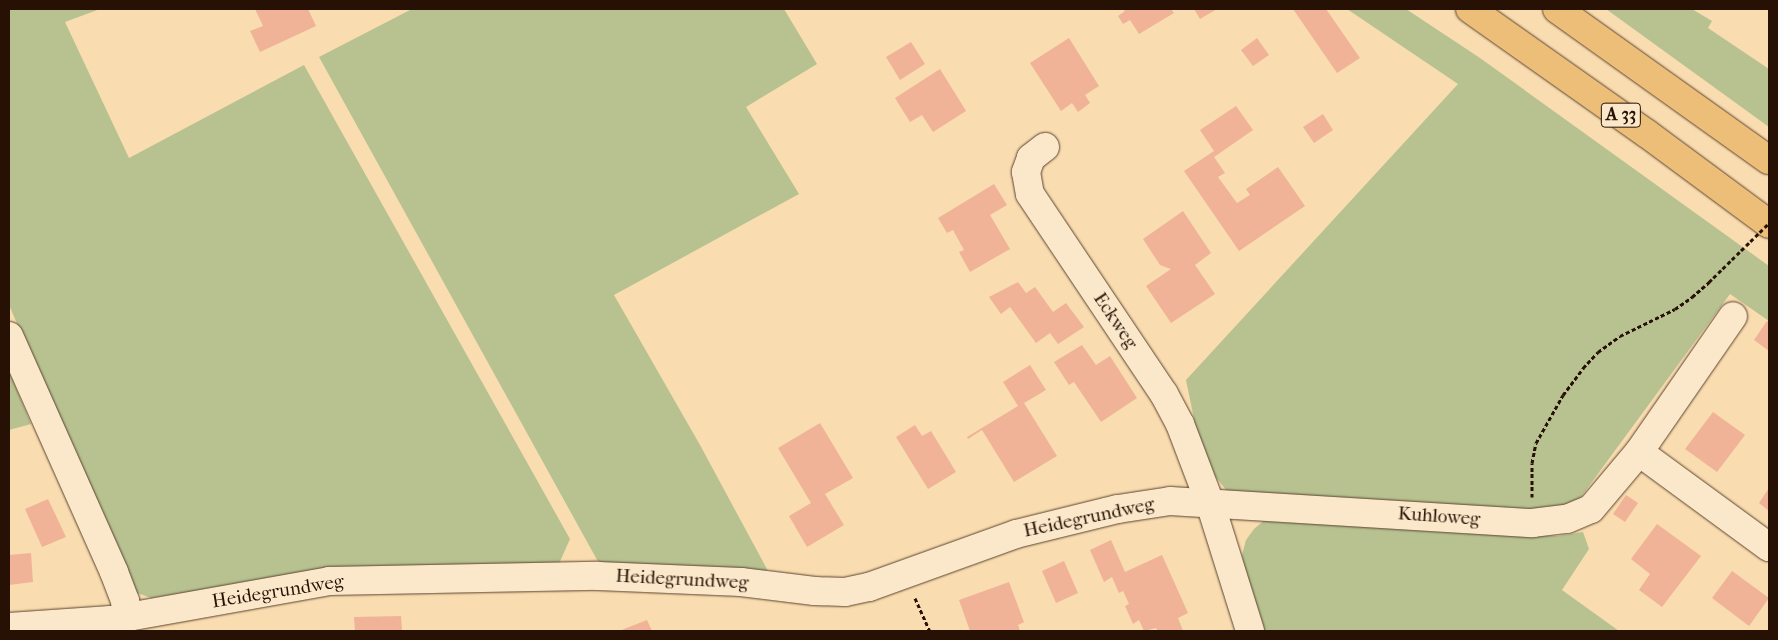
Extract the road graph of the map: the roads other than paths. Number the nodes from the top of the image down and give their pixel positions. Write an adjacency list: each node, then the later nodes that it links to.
1 (1470, 9): 5 (highway, A 33)
2 (1557, 9): 4 (highway, A 33)
3 (1045, 147): 9 (street, Eckweg)
4 (1769, 160)
5 (1769, 223)
6 (1733, 316): 8 (street, Kuhloweg)
7 (9, 336): 11 (street)
8 (1639, 452): 9 (street, Kuhloweg); 10 (street)
9 (1210, 503): 11 (street, Heidegrundweg); 13 (street)
10 (1769, 547)
11 (128, 618): 12 (street, Heidegrundweg)
12 (9, 628)
13 (1250, 631)

